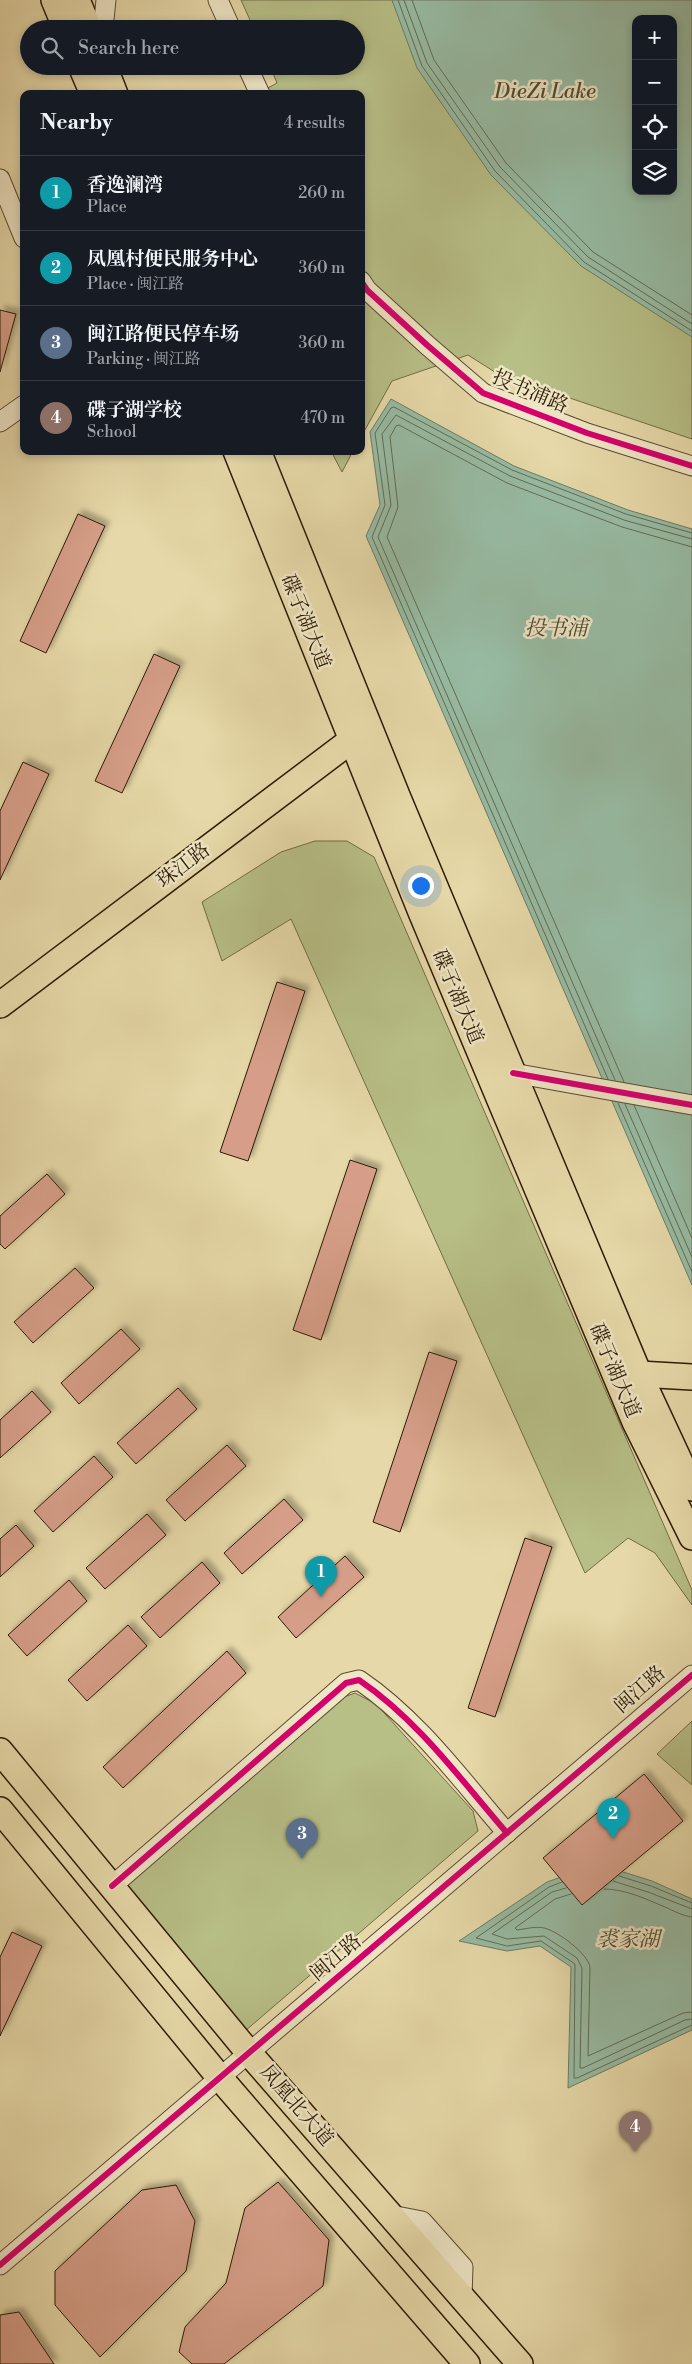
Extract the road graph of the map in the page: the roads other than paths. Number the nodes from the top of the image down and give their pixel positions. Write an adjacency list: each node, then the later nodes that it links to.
1 (54, 0): 5 (main road)
2 (77, 0): 6 (main road)
3 (106, 0): 7 (street)
4 (218, 0): 8 (street)
5 (62, 20)
6 (85, 20)
7 (104, 20)
8 (227, 20)
9 (86, 75): 12 (main road)
10 (108, 75): 13 (main road)
11 (251, 75): 14 (street)
12 (91, 90)
13 (113, 90)
14 (258, 90)
15 (0, 179): 16 (street)
16 (20, 228)
17 (365, 287): 22 (street, 投书浦路)
18 (20, 408): 19 (street)
19 (0, 422)
20 (238, 455): 23 (main road, 碟子湖大道)
21 (259, 455): 23 (main road, 碟子湖大道)
22 (692, 466)
23 (361, 734): 24 (main road, 珠江路); 25 (main road, 碟子湖大道); 30 (main road, 碟子湖大道)
24 (0, 1005)
25 (513, 1073): 26 (street); 27 (main road, 碟子湖大道)
26 (692, 1105)
27 (639, 1374): 28 (main road); 29 (main road, 碟子湖大道)
28 (692, 1377)
29 (692, 1488)
30 (692, 1537)
31 (692, 1675): 34 (street, 闽江路)
32 (0, 1752): 35 (main road, 凤凰北大道)
33 (0, 1810): 37 (main road, 凤凰北大道)
34 (507, 1833): 35 (street); 36 (street, 闽江路)
35 (112, 1886): 36 (main road, 凤凰北大道)
36 (249, 2053): 37 (street, 闽江路); 40 (main road, 凤凰北大道)
37 (220, 2078): 38 (street, 闽江路); 39 (main road, 凤凰北大道)
38 (0, 2265)
39 (463, 2363)
40 (520, 2364)

